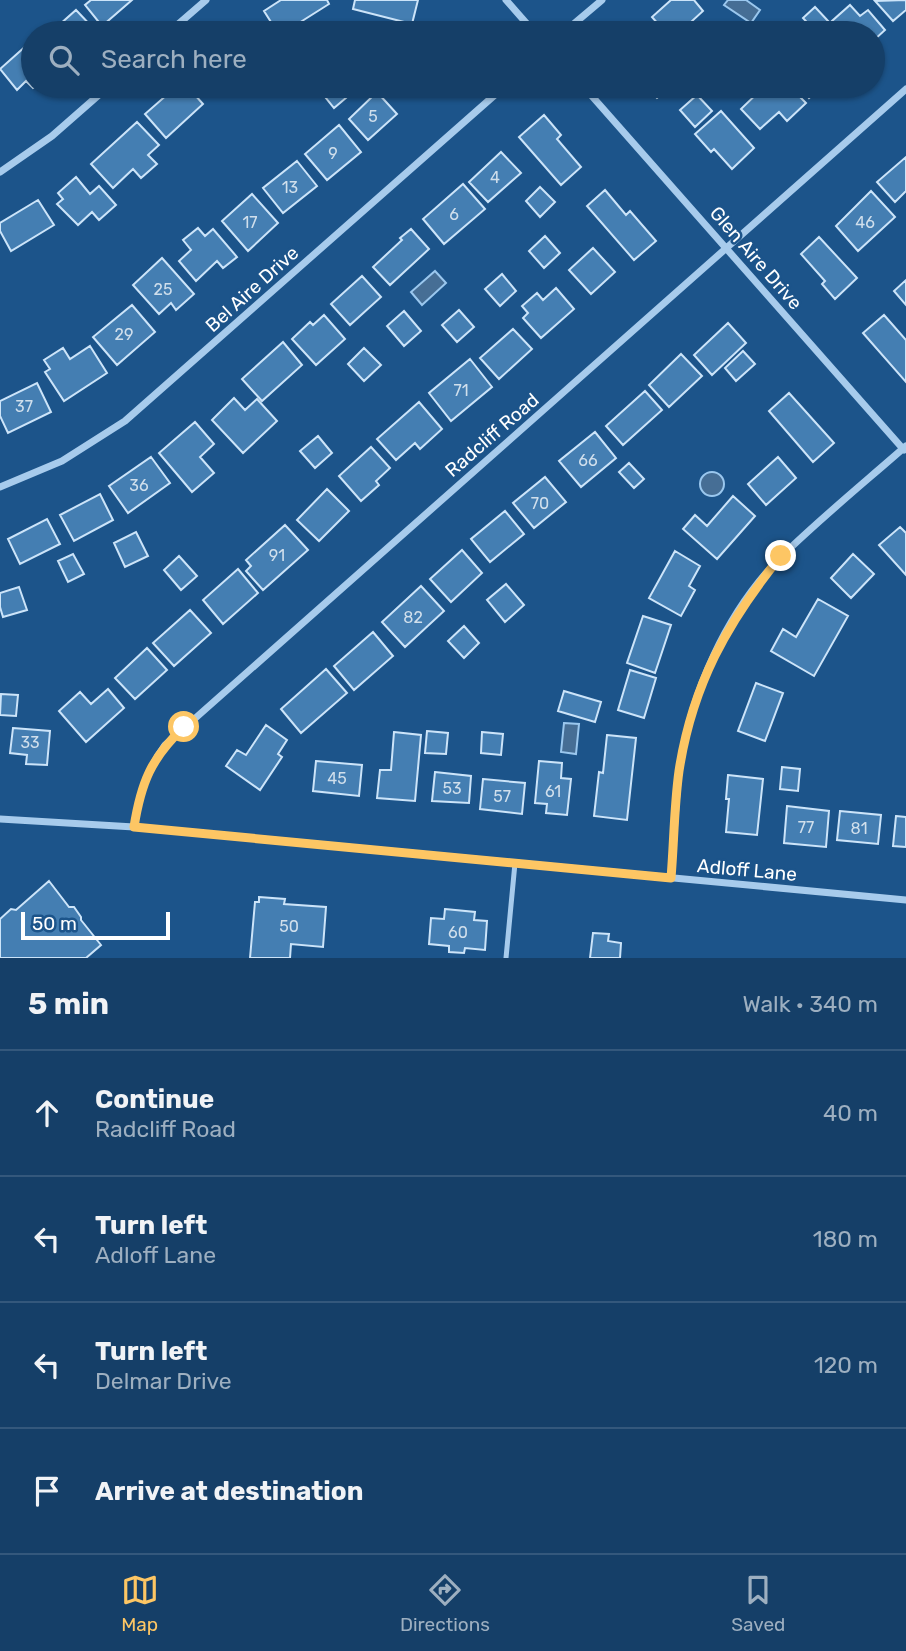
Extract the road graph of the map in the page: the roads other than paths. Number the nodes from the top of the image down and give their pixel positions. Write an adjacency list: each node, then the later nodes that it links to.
1 (206, 0): 4 (street)
2 (506, 0): 5 (street)
3 (601, 0): 6 (street)
4 (182, 21)
5 (525, 21)
6 (577, 21)
7 (906, 89): 12 (street, Radcliff Road)
8 (95, 98): 11 (street)
9 (491, 98): 14 (street, Bel Aire Drive)
10 (594, 98): 12 (street, Glen Aire Drive)
11 (0, 172)
12 (727, 249): 13 (street, Glen Aire Drive); 16 (street, Radcliff Road)
13 (905, 449): 18 (street)
14 (0, 487)
15 (0, 819): 16 (street, Adloff Lane)
16 (134, 827): 17 (street, Adloff Lane)
17 (515, 863): 18 (street, Adloff Lane); 20 (lane)
18 (671, 878): 19 (street, Adloff Lane)
19 (906, 900)
20 (506, 958)

